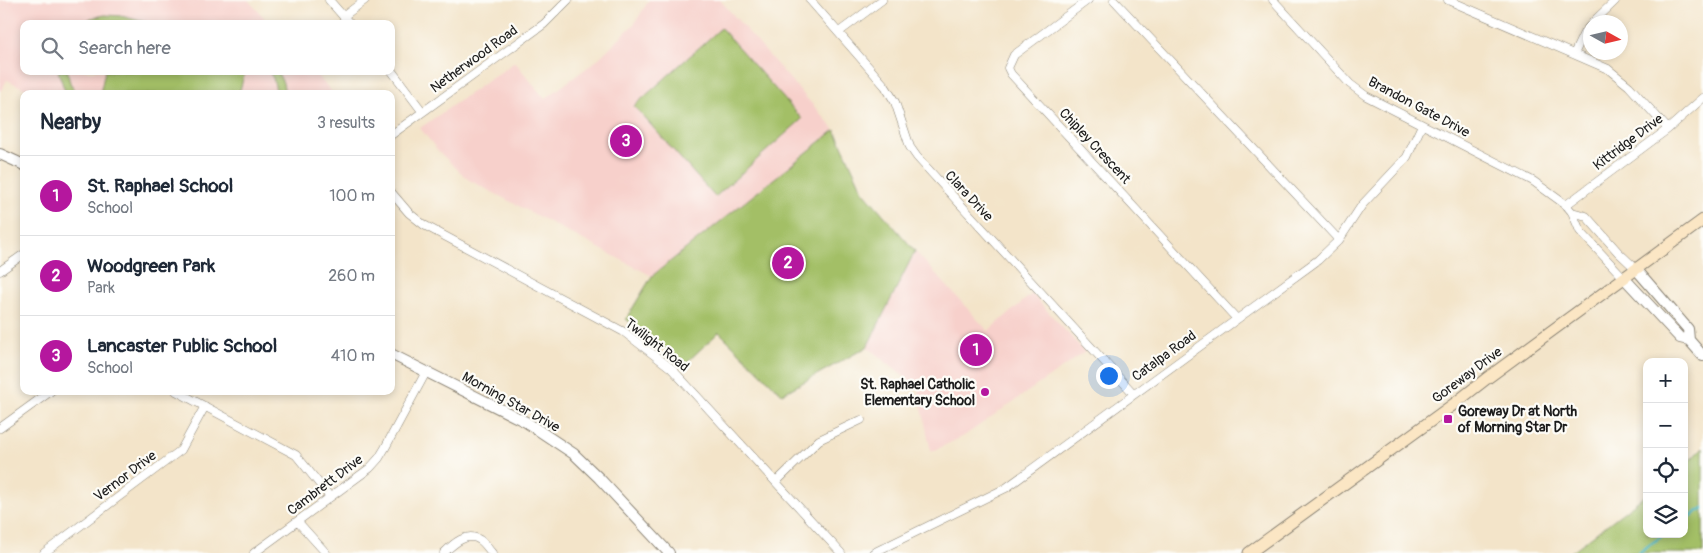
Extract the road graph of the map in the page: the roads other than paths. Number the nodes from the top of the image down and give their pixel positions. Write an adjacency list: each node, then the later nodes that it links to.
1 (329, 0): 12 (street)
2 (365, 0): 12 (street)
3 (568, 0): 19 (street, Netherwood Road)
4 (810, 0): 14 (street, Clara Drive)
5 (882, 0): 14 (street)
6 (1088, 0): 34 (street, Chipley Crescent)
7 (1114, 0): 29 (street)
8 (1273, 0): 20 (street, Brandon Gate Drive)
9 (1448, 0): 16 (street)
10 (1615, 1): 11 (street)
11 (1600, 15)
12 (344, 16): 13 (street)
13 (347, 20)
14 (839, 32): 39 (street, Clara Drive)
15 (1583, 35): 16 (street)
16 (1574, 54): 21 (street)
17 (395, 75): 19 (street)
18 (1703, 98): 21 (street, Kittridge Drive)
19 (422, 111): 22 (street, Netherwood Road)
20 (1422, 125): 26 (street, Brandon Gate Drive); 29 (street, Catalpa Road)
21 (1668, 129): 26 (street, Kittridge Drive)
22 (395, 131)
23 (0, 154): 24 (street)
24 (20, 164)
25 (395, 197): 45 (street, Twilight Road)
26 (1566, 205): 27 (street, Brandon Gate Drive)
27 (1572, 212): 31 (street, Brandon Gate Drive); 33 (street, Brandon Gate Drive)
28 (1703, 220): 31 (main road, Goreway Drive)
29 (1339, 240): 34 (street, Catalpa Road)
30 (20, 257): 32 (street)
31 (1636, 269): 33 (main road, Goreway Drive); 35 (street, Brandon Gate Drive)
32 (0, 271)
33 (1624, 278): 35 (street, Brandon Gate Drive); 56 (main road, Goreway Drive)
34 (1237, 320): 39 (street, Catalpa Road)
35 (1689, 340): 37 (street, Brandon Gate Drive)
36 (395, 356): 38 (street, Morning Star Drive)
37 (1703, 356)
38 (426, 372): 46 (street, Cambrett Drive); 53 (street, Morning Star Drive)
39 (1134, 394): 55 (street, Catalpa Road)
40 (45, 395): 44 (street)
41 (184, 395): 42 (street)
42 (205, 406): 46 (street); 48 (street, Vernor Drive)
43 (861, 420): 45 (street)
44 (0, 428)
45 (777, 481): 54 (street, Twilight Road)
46 (330, 497): 47 (street, Cambrett Drive)
47 (298, 522): 49 (street, Cambrett Drive); 50 (street)
48 (44, 553)
49 (254, 553)
50 (326, 553)
51 (444, 553): 52 (street)
52 (492, 553)
53 (669, 553)
54 (842, 553)
55 (873, 553)
56 (1249, 553)

